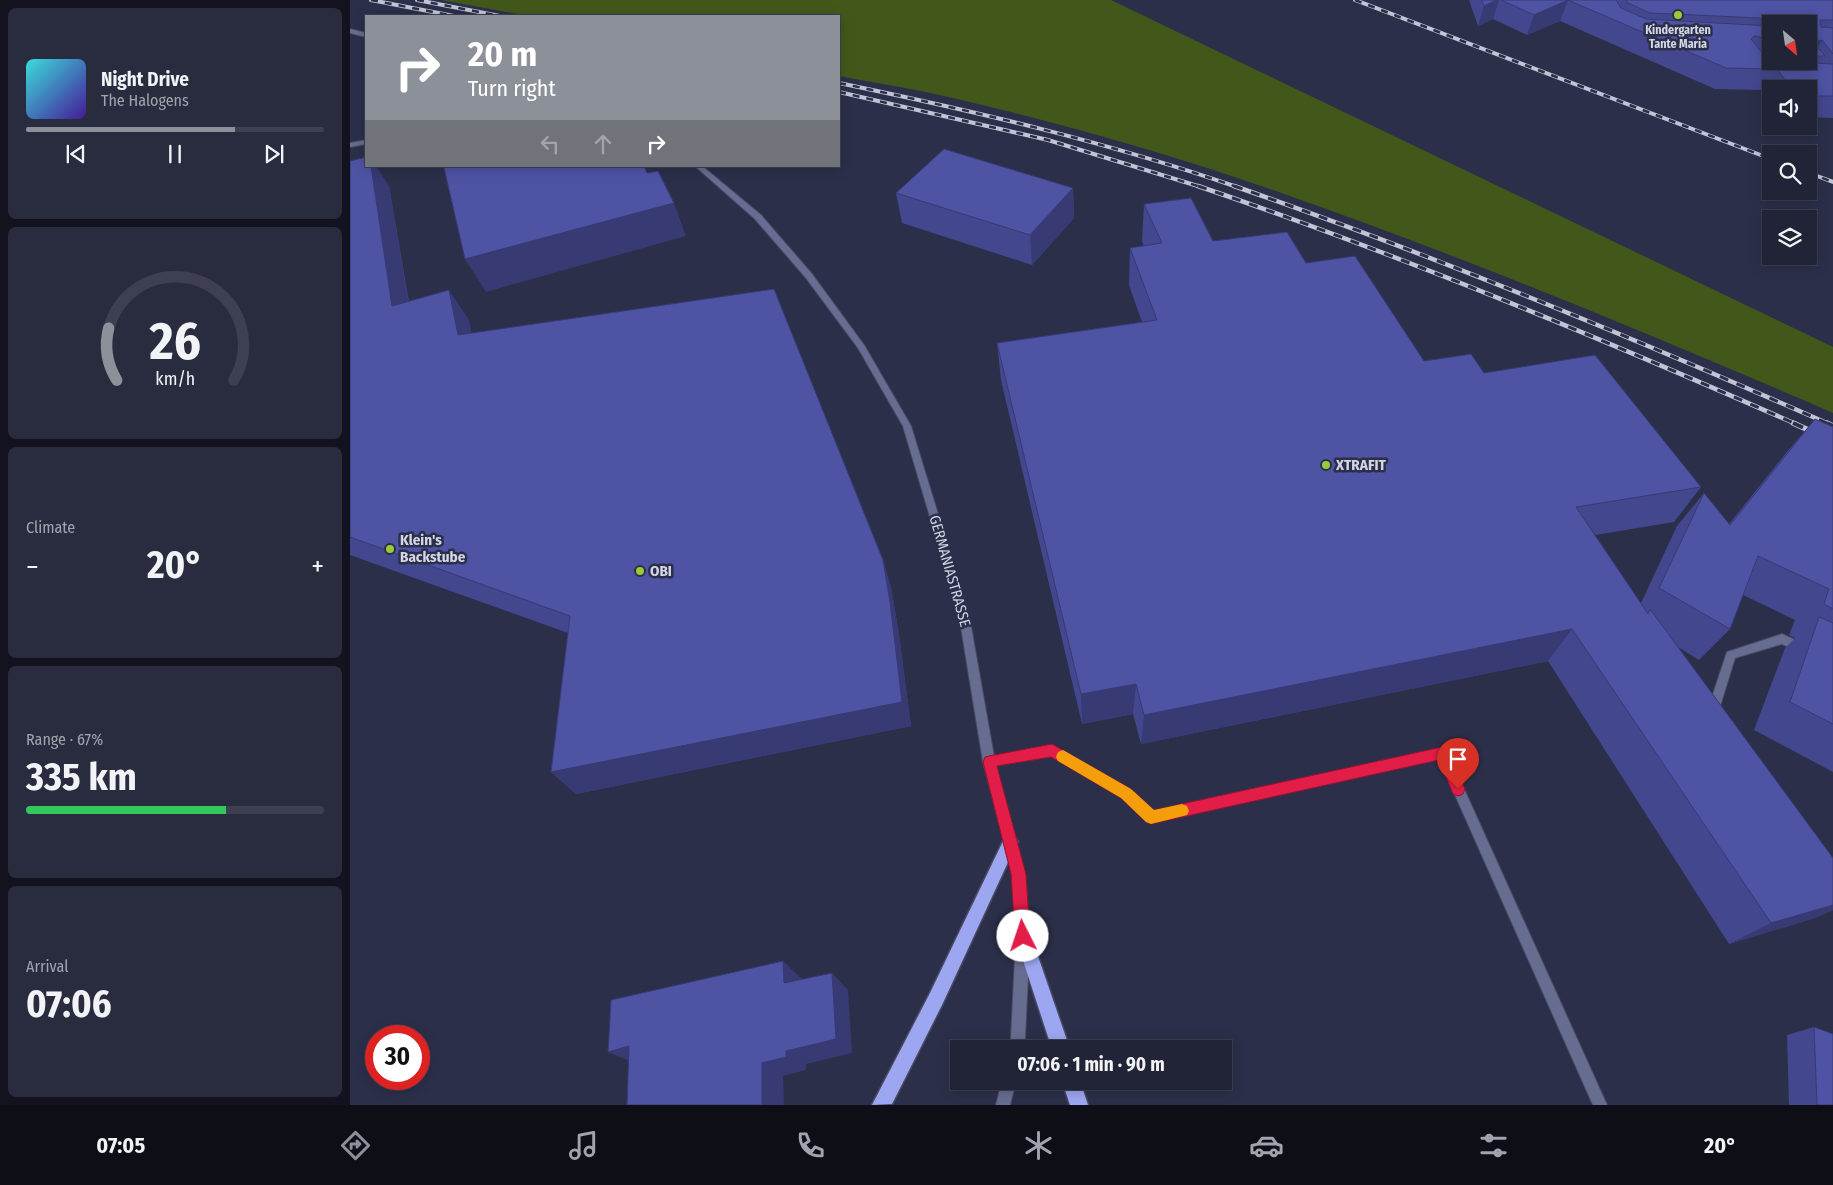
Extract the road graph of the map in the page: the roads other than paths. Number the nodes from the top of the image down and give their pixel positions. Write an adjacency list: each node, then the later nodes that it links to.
1 (350, 32): 2 (street)
2 (365, 35)
3 (365, 142): 4 (street)
4 (350, 145)
5 (699, 167): 8 (street, GERMANIASTRASSE)
6 (1816, 656): 7 (street)
7 (1709, 725)
8 (989, 762): 9 (street, GERMANIASTRASSE); 18 (street)
9 (1010, 842): 10 (street, GERMANIASTRASSE); 15 (main road)
10 (1023, 936): 11 (street, GERMANIASTRASSE); 12 (main road)
11 (1018, 1040)
12 (1058, 1040)
13 (1007, 1090): 16 (street)
14 (1075, 1090): 17 (main road)
15 (881, 1105)
16 (1003, 1105)
17 (1079, 1105)
18 (1600, 1105)

